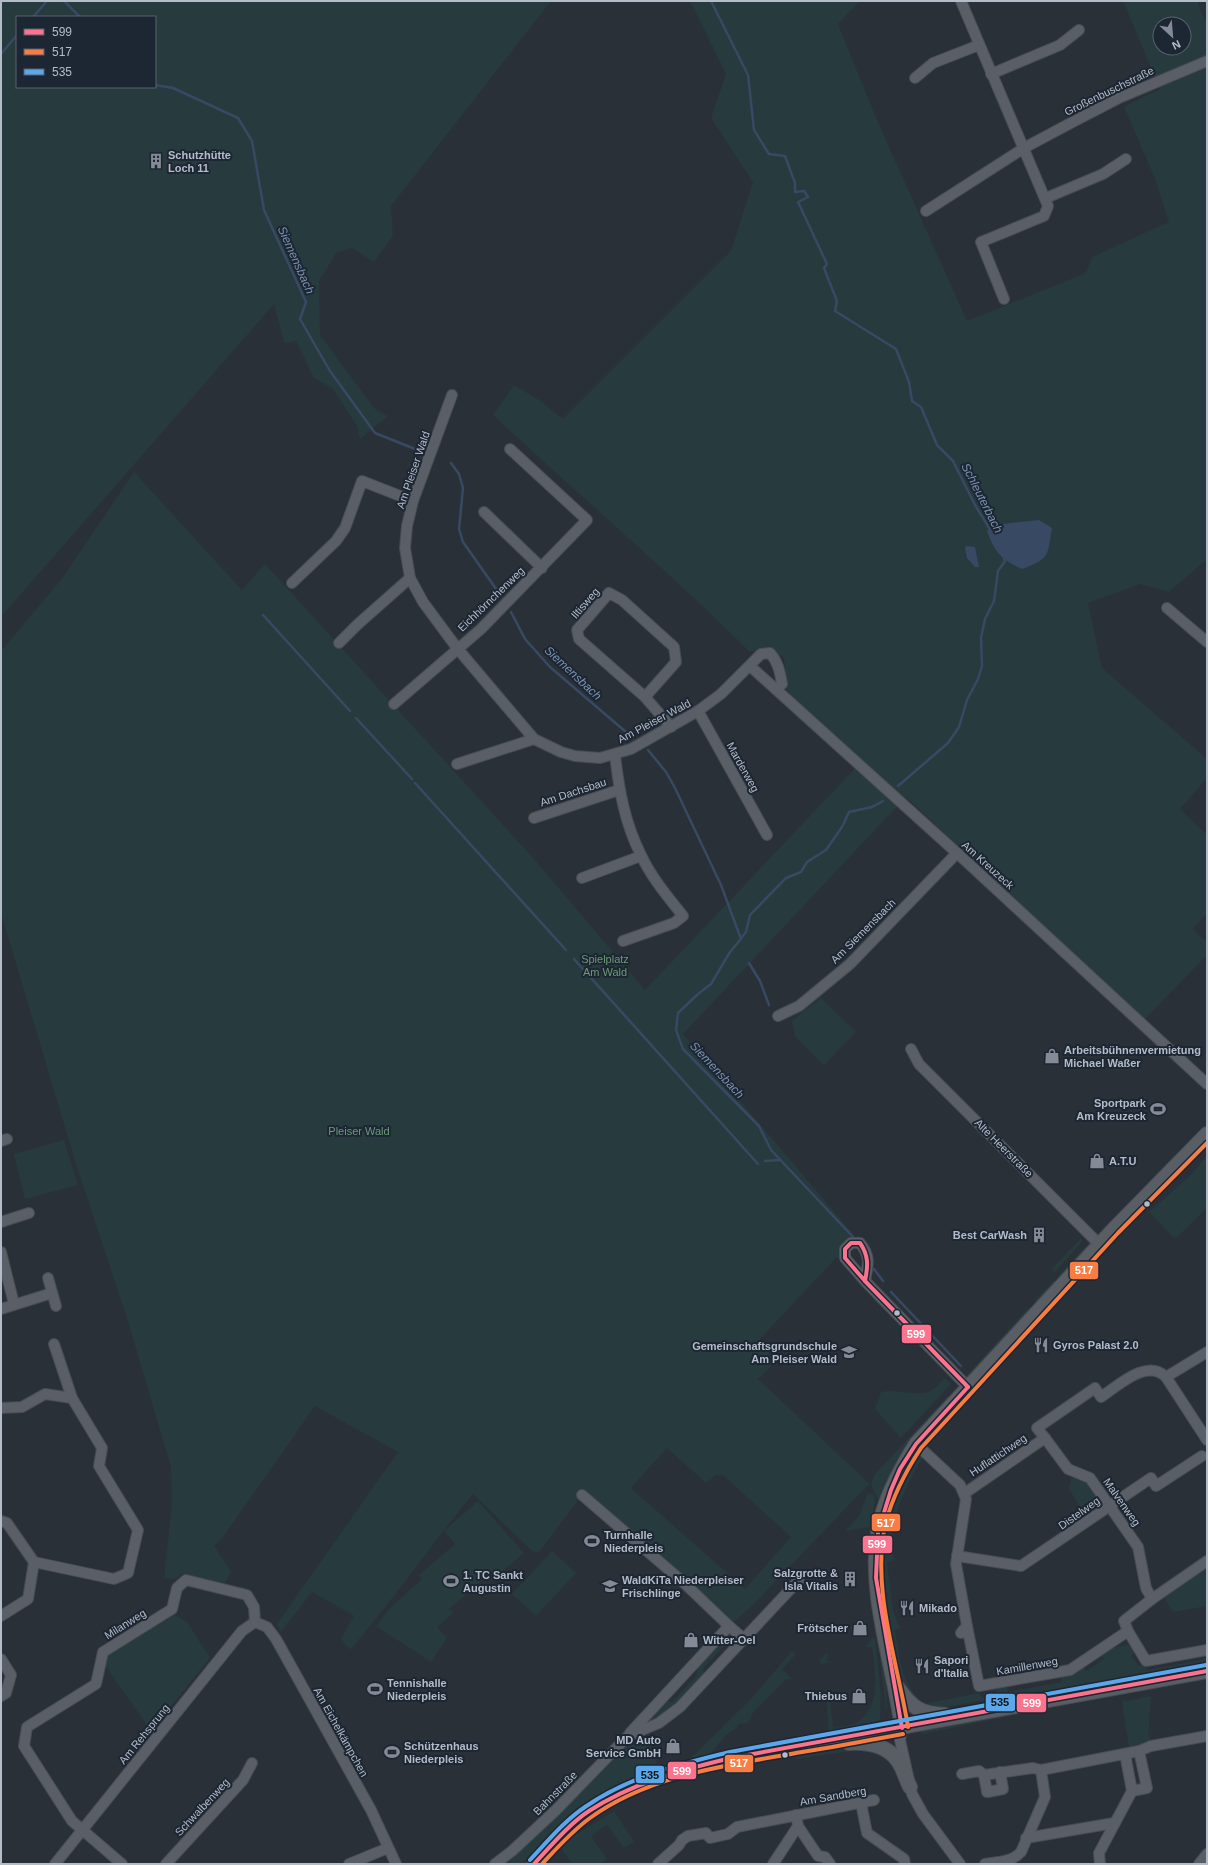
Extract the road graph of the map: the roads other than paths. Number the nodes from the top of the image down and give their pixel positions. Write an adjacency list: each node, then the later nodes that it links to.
1 (961, 1): 3 (street)
2 (1079, 30): 5 (street)
3 (979, 45): 5 (street); 6 (street)
4 (1207, 61): 7 (street, Großenbuschstraße)
5 (991, 74): 7 (street)
6 (915, 78)
7 (1024, 148): 9 (street); 10 (street, Großenbuschstraße)
8 (1126, 159): 9 (street)
9 (1046, 198): 11 (street)
10 (926, 211)
11 (1004, 299)
12 (452, 394): 14 (street, Am Pleiser Wald)
13 (510, 449): 16 (street, Eichhörnchenweg)
14 (413, 501): 17 (street, Am Pleiser Wald); 18 (street)
15 (484, 512): 16 (street, Eichhörnchenweg)
16 (542, 568): 22 (street, Eichhörnchenweg)
17 (410, 578): 21 (street); 22 (street, Am Pleiser Wald)
18 (292, 583)
19 (1167, 608): 20 (street)
20 (1207, 642)
21 (339, 643)
22 (457, 648): 26 (street); 29 (street, Am Pleiser Wald)
23 (750, 666): 24 (street, Am Kreuzeck); 24 (street, Am Pleiser Wald); 27 (street, Am Pleiser Wald)
24 (776, 689): 35 (street, Am Kreuzeck)
25 (645, 697): 25 (street, Iltisweg); 28 (street, Iltisweg)
26 (394, 704)
27 (698, 712): 28 (street, Am Pleiser Wald); 34 (street, Marderweg)
28 (671, 728): 30 (street, Am Pleiser Wald)
29 (534, 739): 30 (street, Am Pleiser Wald); 31 (street)
30 (615, 755): 32 (street, Am Dachsbau)
31 (457, 764)
32 (619, 790): 33 (street, Am Dachsbau); 36 (street, Am Dachsbau)
33 (534, 818)
34 (767, 835)
35 (957, 853): 39 (street, Am Siemensbach); 41 (street, Am Kreuzeck)
36 (641, 856): 37 (street); 38 (street, Am Dachsbau)
37 (582, 878)
38 (624, 941)
39 (778, 1016)
40 (911, 1049): 45 (street, Alte Heerstraße)
41 (1207, 1084)
42 (1207, 1134): 45 (main road)
43 (29, 1213): 44 (street)
44 (1, 1222)
45 (1100, 1245): 55 (main road)
46 (1, 1252): 51 (street)
47 (48, 1278): 49 (street)
48 (865, 1281): 55 (street)
49 (52, 1293): 50 (street); 51 (street)
50 (56, 1306)
51 (7, 1307)
52 (54, 1344): 56 (street)
53 (1206, 1352): 54 (street)
54 (1166, 1377): 58 (street, Huflattichweg); 59 (street)
55 (968, 1387): 60 (main road)
56 (72, 1398): 57 (street); 68 (street)
57 (1, 1408)
58 (1044, 1438): 62 (street, Huflattichweg); 64 (street, Malvenweg)
59 (1207, 1440)
60 (916, 1444): 62 (street); 79 (main road)
61 (1205, 1458): 64 (street, Distelweg)
62 (965, 1493): 66 (street, Kamillenweg)
63 (582, 1495): 73 (street)
64 (1110, 1506): 66 (street, Distelweg); 70 (street, Malvenweg)
65 (1, 1521): 68 (street)
66 (957, 1556): 74 (street, Kamillenweg)
67 (1207, 1561): 70 (street)
68 (34, 1562): 71 (street)
69 (799, 1580): 75 (street, Bahnstraße)
70 (1152, 1599): 74 (street)
71 (1, 1616)
72 (255, 1622): 100 (street, Am Rehsprung); 100 (street, Milanweg); 102 (street, Am Eichelkämpchen)
73 (730, 1626): 75 (street); 83 (street, Bahnstraße)
74 (1128, 1631): 76 (street)
75 (743, 1638): 83 (street, Bahnstraße)
76 (1207, 1650)
77 (1, 1659): 80 (street)
78 (1207, 1671): 81 (main road)
79 (895, 1684): 81 (main road); 82 (main road)
80 (1, 1696)
81 (964, 1716): 82 (main road)
82 (902, 1728): 85 (main road); 93 (street)
83 (628, 1736): 109 (street, Bahnstraße)
84 (1207, 1736): 86 (street)
85 (793, 1748): 93 (main road); 110 (main road)
86 (1139, 1751): 87 (street); 94 (street)
87 (1125, 1754): 89 (street); 94 (street)
88 (252, 1763): 106 (street, Schwalbenweg)
89 (1041, 1770): 90 (street); 101 (street)
90 (1000, 1772): 92 (street); 92 (street)
91 (962, 1774): 92 (street)
92 (984, 1775)
93 (910, 1787): 115 (street)
94 (1132, 1791): 98 (street)
95 (874, 1800): 96 (street, Am Sandberg)
96 (861, 1803): 97 (street, Am Sandberg); 114 (street)
97 (796, 1815): 99 (street, Am Sandberg); 111 (street, Am Sandberg)
98 (1114, 1823): 101 (street); 117 (street)
99 (798, 1826): 112 (street); 113 (street, Am Sandberg)
100 (82, 1830): 104 (street, Am Rehsprung); 105 (street)
101 (1026, 1838): 116 (street)
102 (388, 1848): 107 (street); 108 (street, Am Eichelkämpchen)
103 (1207, 1854): 118 (street)
104 (55, 1864)
105 (122, 1864)
106 (166, 1864)
107 (349, 1864)
108 (396, 1864)
109 (495, 1864)
110 (534, 1864)
111 (658, 1864)
112 (773, 1864)
113 (830, 1864)
114 (905, 1864)
115 (960, 1864)
116 (985, 1864)
117 (1100, 1864)
118 (1199, 1864)

